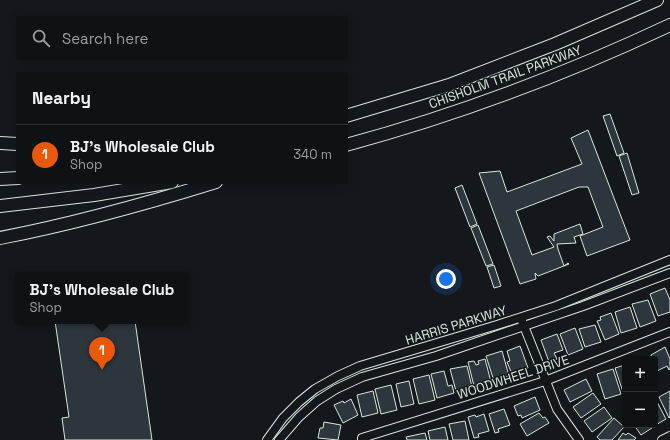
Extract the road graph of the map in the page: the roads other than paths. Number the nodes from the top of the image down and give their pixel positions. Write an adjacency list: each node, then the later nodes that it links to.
1 (657, 0): 3 (highway, CHISHOLM TRAIL PARKWAY)
2 (670, 25): 6 (highway, CHISHOLM TRAIL PARKWAY)
3 (348, 115)
4 (0, 143): 5 (highway)
5 (16, 144)
6 (348, 144)
7 (16, 178): 8 (highway)
8 (0, 179)
9 (160, 184): 11 (highway)
10 (210, 184): 12 (highway)
11 (0, 206)
12 (0, 238)
13 (670, 260): 15 (street, HARRIS PARKWAY)
14 (670, 273): 16 (street, HARRIS PARKWAY)
15 (521, 318): 16 (street); 21 (street, HARRIS PARKWAY)
16 (524, 326): 18 (street); 22 (street, HARRIS PARKWAY)
17 (670, 332): 18 (street, WOODWHEEL DRIVE)
18 (545, 381): 20 (street, WOODWHEEL DRIVE); 23 (street)
19 (670, 436): 24 (street)
20 (362, 439)
21 (267, 440)
22 (279, 440)
23 (580, 440)
24 (662, 440)

